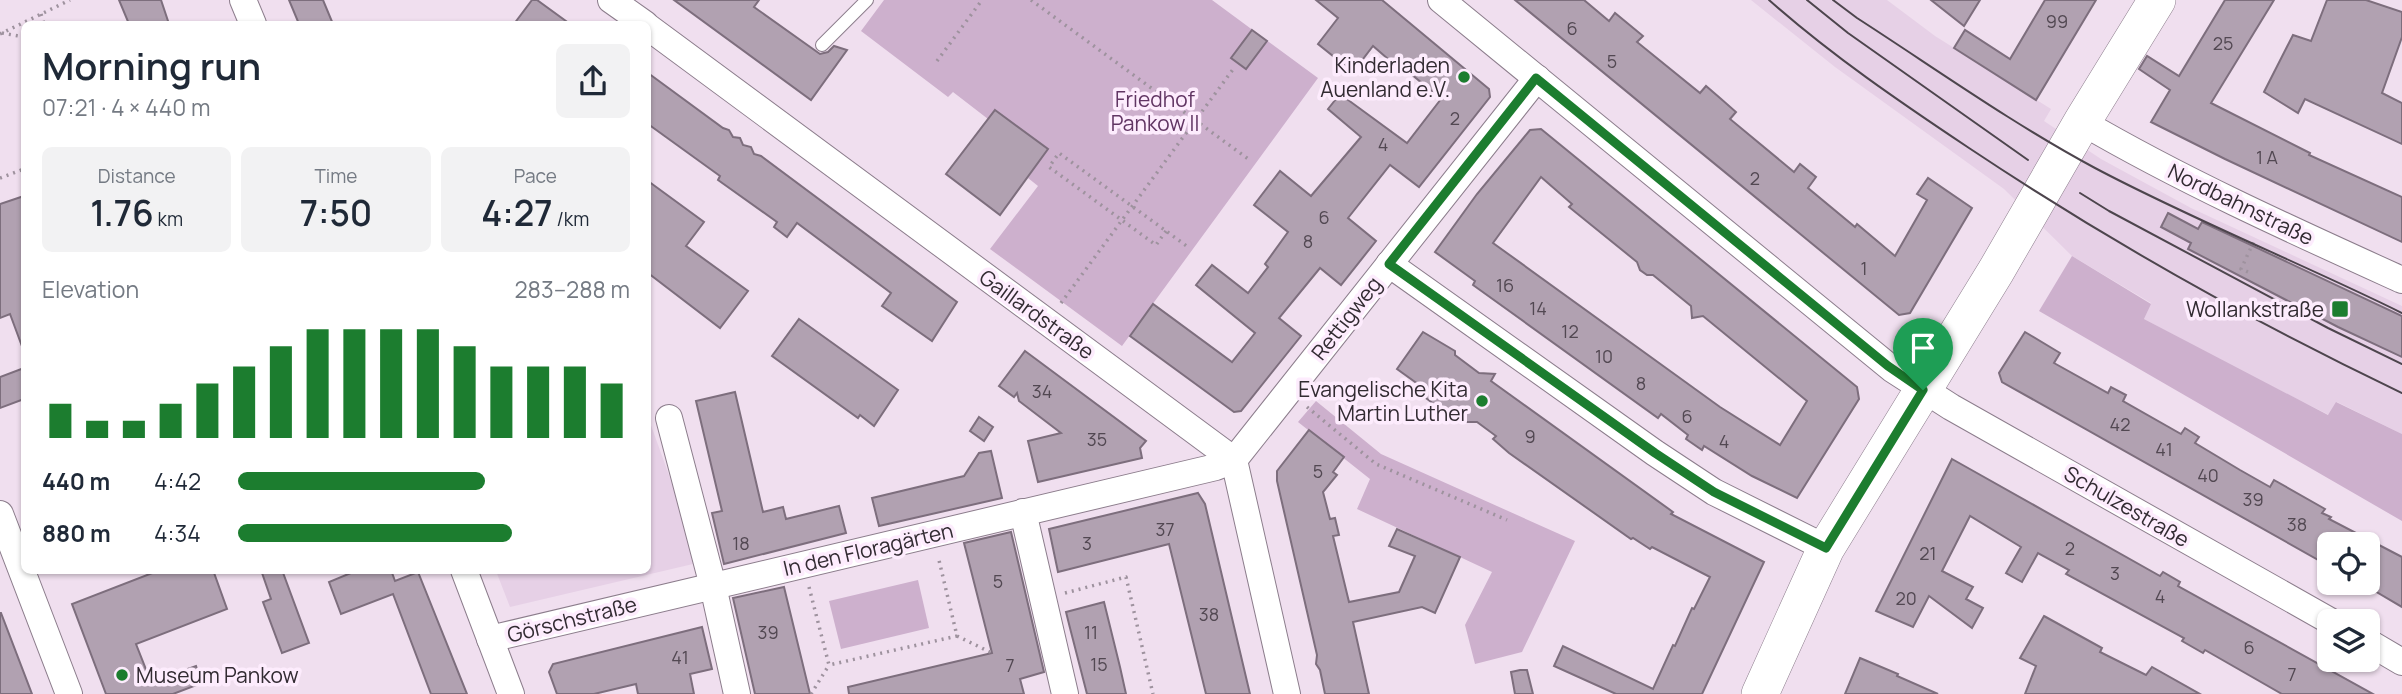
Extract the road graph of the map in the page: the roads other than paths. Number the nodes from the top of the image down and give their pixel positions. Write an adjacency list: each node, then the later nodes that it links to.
1 (243, 0): 6 (street)
2 (611, 0): 7 (street, Gaillardstraße)
3 (867, 0): 9 (lane)
4 (1441, 0): 10 (street, Schulzestraße)
5 (2157, 0): 11 (main road)
6 (252, 21)
7 (639, 21)
8 (651, 30): 16 (street, Gaillardstraße)
9 (822, 45)
10 (1536, 78): 12 (street, Rettigweg); 14 (street, Schulzestraße)
11 (2082, 122): 13 (street, Nordbahnstraße); 14 (main road)
12 (1389, 264): 16 (street, Rettigweg); 19 (street)
13 (2402, 280)
14 (1923, 390): 19 (main road); 25 (street, Schulzestraße)
15 (669, 418): 23 (street)
16 (1234, 460): 17 (street, In den Floragärten); 33 (street)
17 (1023, 512): 23 (street, In den Floragärten); 32 (street)
18 (0, 514): 20 (street)
19 (1826, 548): 34 (main road)
20 (21, 569)
21 (23, 574): 29 (street)
22 (466, 574): 26 (street, Görschstraße)
23 (713, 586): 24 (street, In den Floragärten); 31 (street)
24 (655, 600): 26 (street, Görschstraße)
25 (2317, 614)
26 (490, 639): 30 (street, Görschstraße)
27 (2380, 649): 28 (street)
28 (2402, 662)
29 (69, 694)
30 (511, 694)
31 (737, 694)
32 (1065, 694)
33 (1287, 694)
34 (1760, 694)

